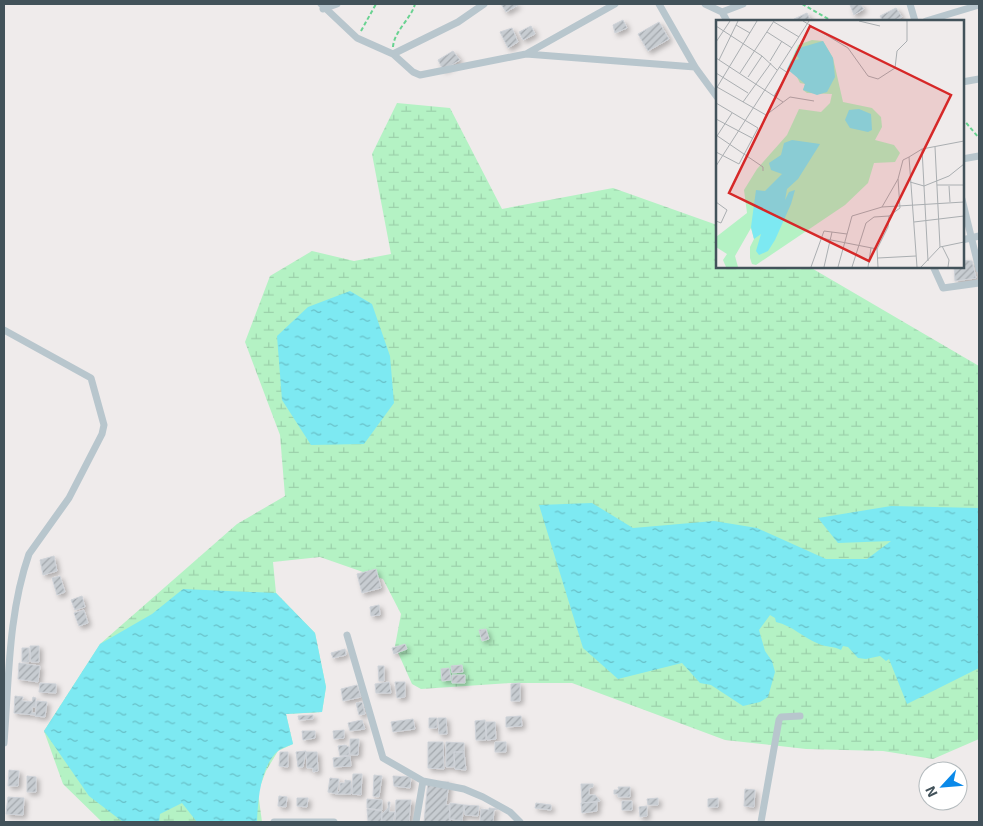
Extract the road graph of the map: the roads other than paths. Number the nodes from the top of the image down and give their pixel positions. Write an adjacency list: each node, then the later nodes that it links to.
1 (337, 4): 9 (street)
2 (484, 4): 14 (street)
3 (616, 4): 15 (street)
4 (659, 4): 16 (street)
5 (705, 4): 10 (street)
6 (743, 4): 10 (street)
7 (910, 4): 12 (street)
8 (979, 5): 13 (street)
9 (322, 6): 14 (street)
10 (722, 12): 11 (street)
11 (726, 20)
12 (915, 20)
13 (929, 20)
14 (393, 54): 15 (street)
15 (526, 54): 16 (street)
16 (695, 66): 19 (street)
17 (979, 79): 18 (street)
18 (963, 82)
19 (716, 94)
20 (979, 156): 21 (street)
21 (963, 159)
22 (963, 202): 23 (street)
23 (976, 237): 24 (street); 26 (street)
24 (963, 240)
25 (933, 268): 27 (street)
26 (979, 269)
27 (979, 282)
28 (4, 330): 31 (street)
29 (346, 635): 32 (street)
30 (800, 716): 37 (street)
31 (4, 743)
32 (423, 781): 35 (street); 36 (street)
33 (274, 822): 34 (street)
34 (334, 822)
35 (416, 822)
36 (520, 822)
37 (761, 822)

